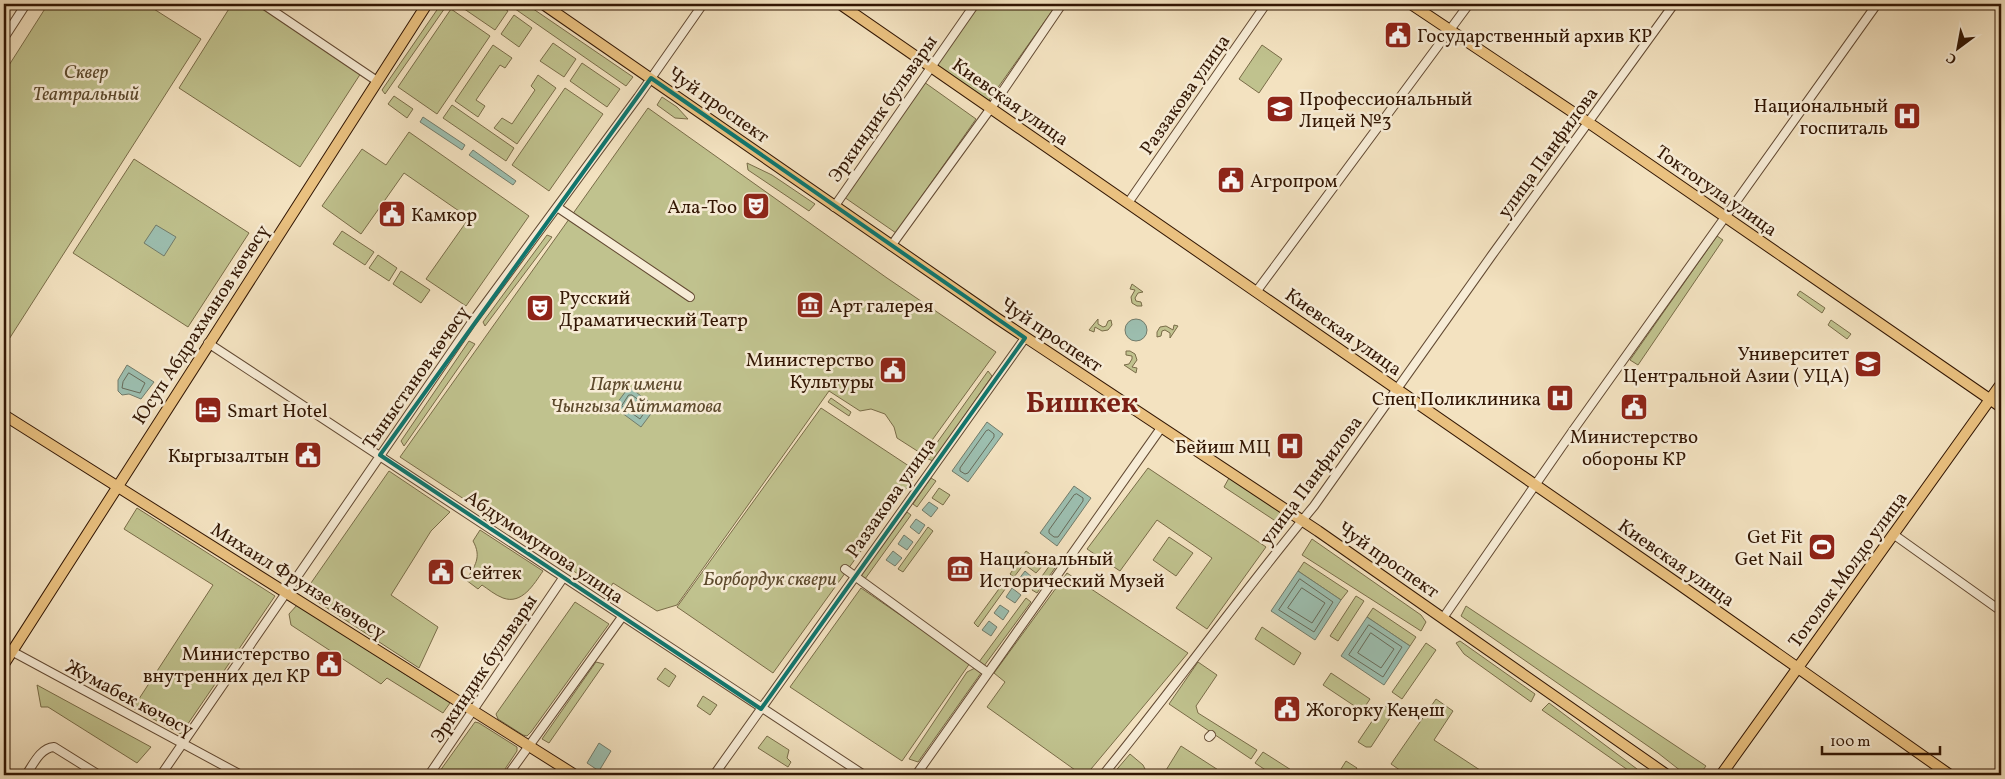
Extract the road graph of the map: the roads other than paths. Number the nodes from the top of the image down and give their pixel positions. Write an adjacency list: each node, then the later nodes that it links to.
1 (26, 4): 15 (street)
2 (263, 4): 18 (street)
3 (427, 4): 18 (main road, Юсуп Абдрахманов көчөсү)
4 (544, 4): 17 (main road, Чуй проспект)
5 (703, 4): 17 (street, Тыныстанов көчөсү)
6 (840, 4): 16 (main road, Киевская улица)
7 (975, 4): 16 (street, Эркиндик бульвары)
8 (1062, 4): 19 (street)
9 (1266, 4): 21 (street, Раззакова улица)
10 (1411, 4): 14 (main road, Токтогула улица)
11 (1469, 4): 14 (street)
12 (1674, 4): 20 (street, улица Панфилова)
13 (1877, 4): 24 (street)
14 (1451, 29): 20 (main road, Токтогула улица); 26 (street)
15 (4, 38)
16 (931, 67): 19 (main road, Киевская улица); 23 (street, Эркиндик бульвары)
17 (651, 78): 22 (street, Тыныстанов көчөсү); 23 (main road, Чуй проспект)
18 (377, 81): 29 (main road, Юсуп Абдрахманов көчөсү)
19 (991, 108): 21 (main road, Киевская улица); 25 (street)
20 (1589, 123): 24 (main road, Токтогула улица); 31 (street, улица Панфилова)
21 (1128, 203): 26 (main road, Киевская улица)
22 (557, 207): 27 (street); 36 (street, Тыныстанов көчөсү)
23 (834, 207): 25 (main road, Чуй проспект)
24 (1725, 217): 32 (main road, Токтогула улица); 37 (street)
25 (891, 246): 28 (main road, Чуй проспект)
26 (1256, 292): 31 (main road, Киевская улица)
27 (690, 297)
28 (1025, 338): 35 (main road, Чуй проспект); 42 (street, Раззакова улица)
29 (208, 343): 36 (street, Абдумомунова улица); 38 (main road, Юсуп Абдрахманов көчөсү)
30 (2001, 384): 32 (main road, Тоголок Молдо улица)
31 (1397, 390): 37 (main road, Киевская улица); 39 (street, улица Панфилова)
32 (1990, 399): 33 (main road, Токтогула улица); 40 (main road, Тоголок Молдо улица)
33 (2001, 407)
34 (4, 415): 38 (main road, Михаил Фрунзе көчөсү)
35 (1161, 428): 39 (main road, Чуй проспект); 51 (street)
36 (380, 455): 43 (street, Абдумомунова улица); 44 (street, Тыныстанов көчөсү)
37 (1535, 485): 47 (street); 50 (main road, Киевская улица)
38 (117, 486): 44 (main road, Михаил Фрунзе көчөсү); 48 (main road, Юсуп Абдрахманов көчөсү)
39 (1302, 521): 47 (main road, Чуй проспект); 66 (street, улица Панфилова)
40 (1893, 534): 45 (street); 50 (main road, Тоголок Молдо улица)
41 (845, 569): 42 (street)
42 (855, 576): 51 (street); 52 (street, Раззакова улица)
43 (563, 578): 46 (street, Абдумомунова улица); 53 (street, Эркиндик бульвары)
44 (286, 592): 53 (main road, Михаил Фрунзе көчөсү); 54 (street, Тыныстанов көчөсү)
45 (2001, 610)
46 (622, 617): 52 (street, Абдумомунова улица); 55 (street)
47 (1443, 618): 67 (main road, Чуй проспект)
48 (8, 649): 49 (main road, Юсуп Абдрахманов көчөсү); 54 (street, Жумабек көчөсү)
49 (4, 664)
50 (1798, 667): 68 (main road, Тоголок Молдо улица); 69 (main road, Киевская улица)
51 (988, 673): 65 (street)
52 (760, 709): 63 (street, Раззакова улица); 64 (street, Абдумомунова улица)
53 (473, 711): 55 (main road, Михаил Фрунзе көчөсү); 60 (street, Эркиндик бульвары)
54 (183, 744): 58 (street, Тыныстанов көчөсү); 59 (street, Жумабек көчөсү)
55 (529, 746): 61 (street); 62 (main road, Михаил Фрунзе көчөсү)
56 (26, 775): 57 (street)
57 (99, 775)
58 (161, 775)
59 (241, 775)
60 (429, 775)
61 (508, 775)
62 (575, 775)
63 (714, 775)
64 (864, 775)
65 (916, 775)
66 (1103, 775)
67 (1667, 775)
68 (1721, 775)
69 (1950, 775)

